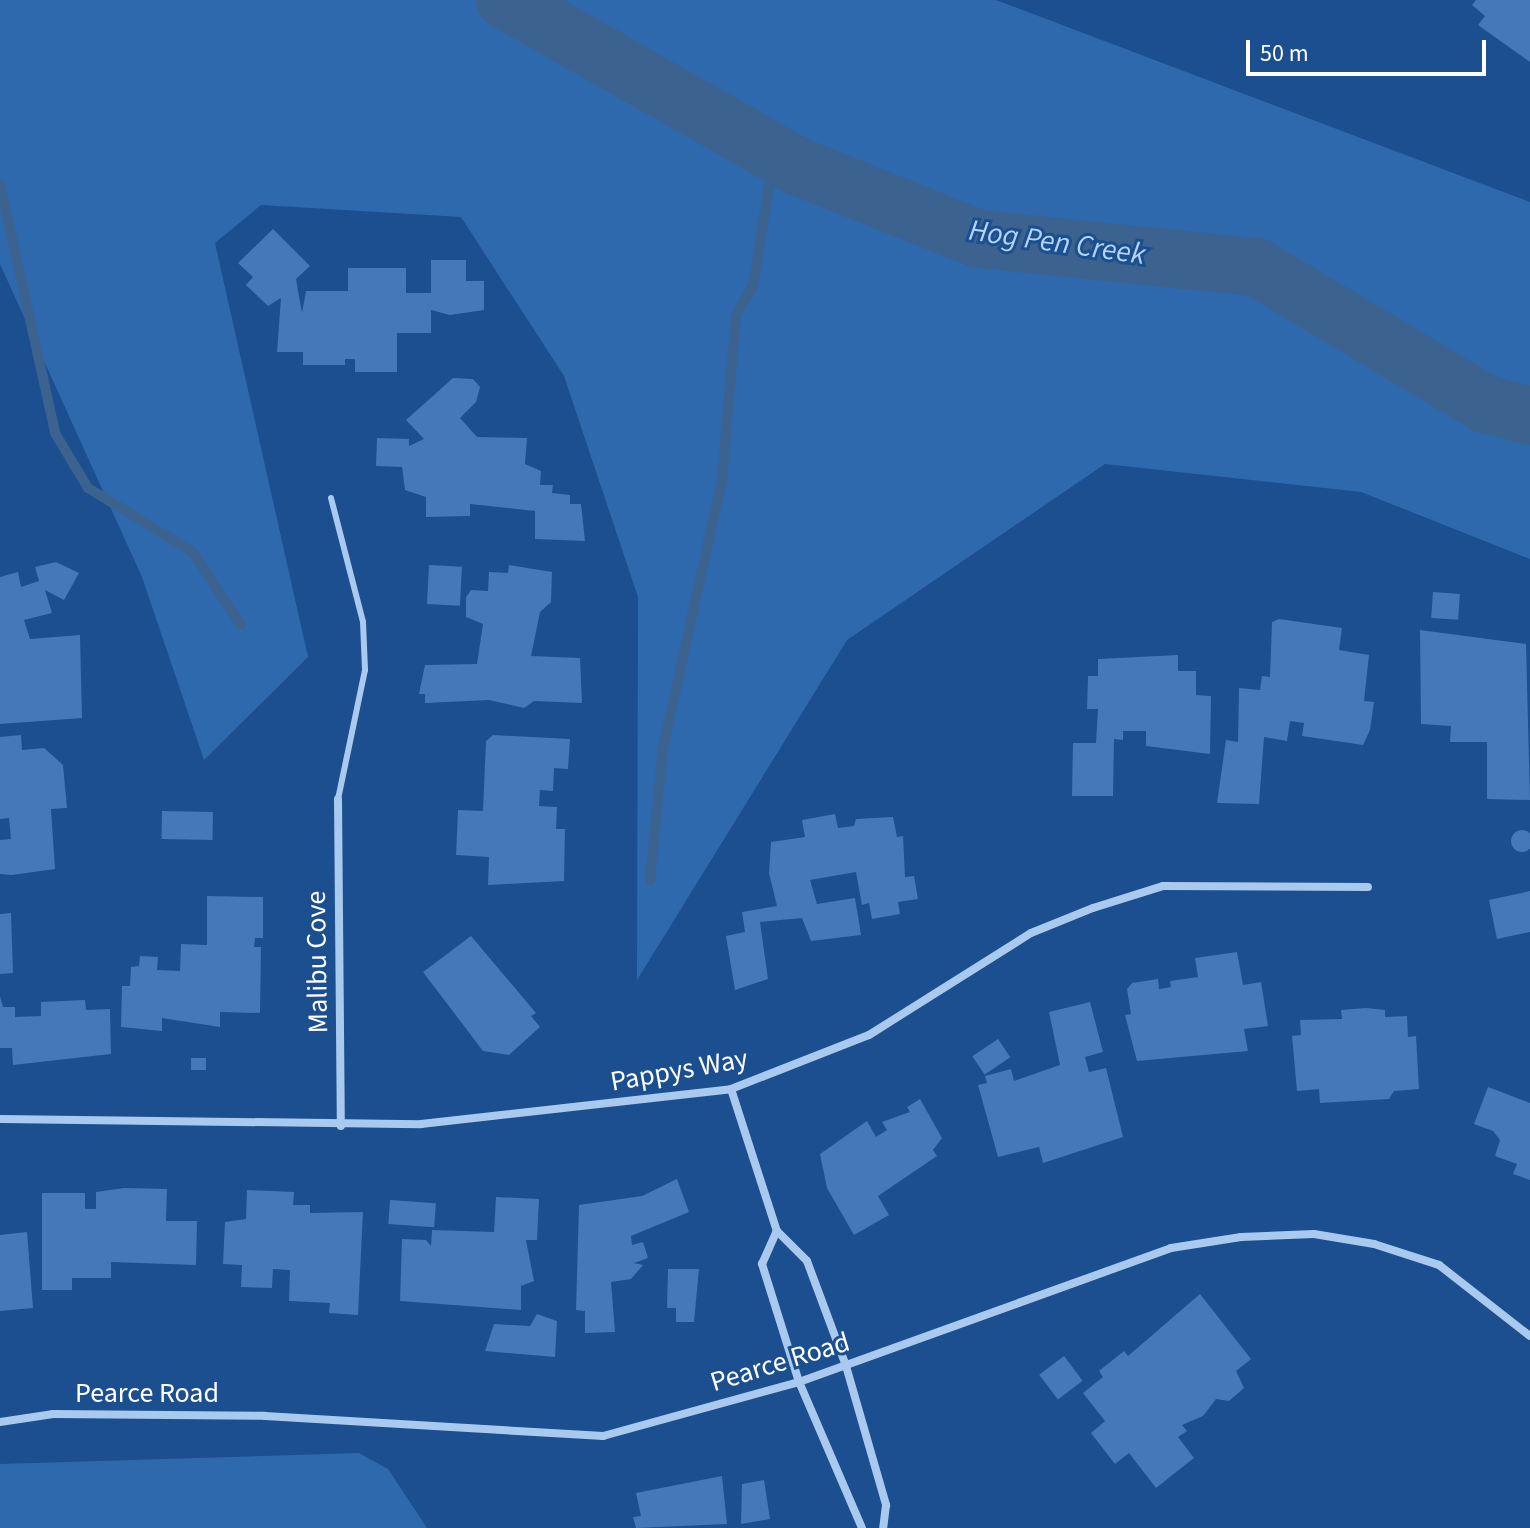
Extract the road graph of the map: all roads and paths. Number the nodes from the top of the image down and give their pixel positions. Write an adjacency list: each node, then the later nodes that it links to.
1 (331, 498): 2 (lane)
2 (338, 799): 6 (street, Malibu Cove)
3 (1368, 887): 4 (street, Pappys Way)
4 (731, 1089): 6 (street, Pappys Way); 7 (street)
5 (0, 1119): 6 (street, Pappys Way)
6 (341, 1126)
7 (777, 1231): 9 (street); 10 (street)
8 (1530, 1336): 9 (street, Pearce Road)
9 (846, 1366): 10 (street, Pearce Road); 13 (street)
10 (799, 1382): 11 (street, Pearce Road); 12 (street)
11 (0, 1422)
12 (862, 1528)
13 (883, 1528)

